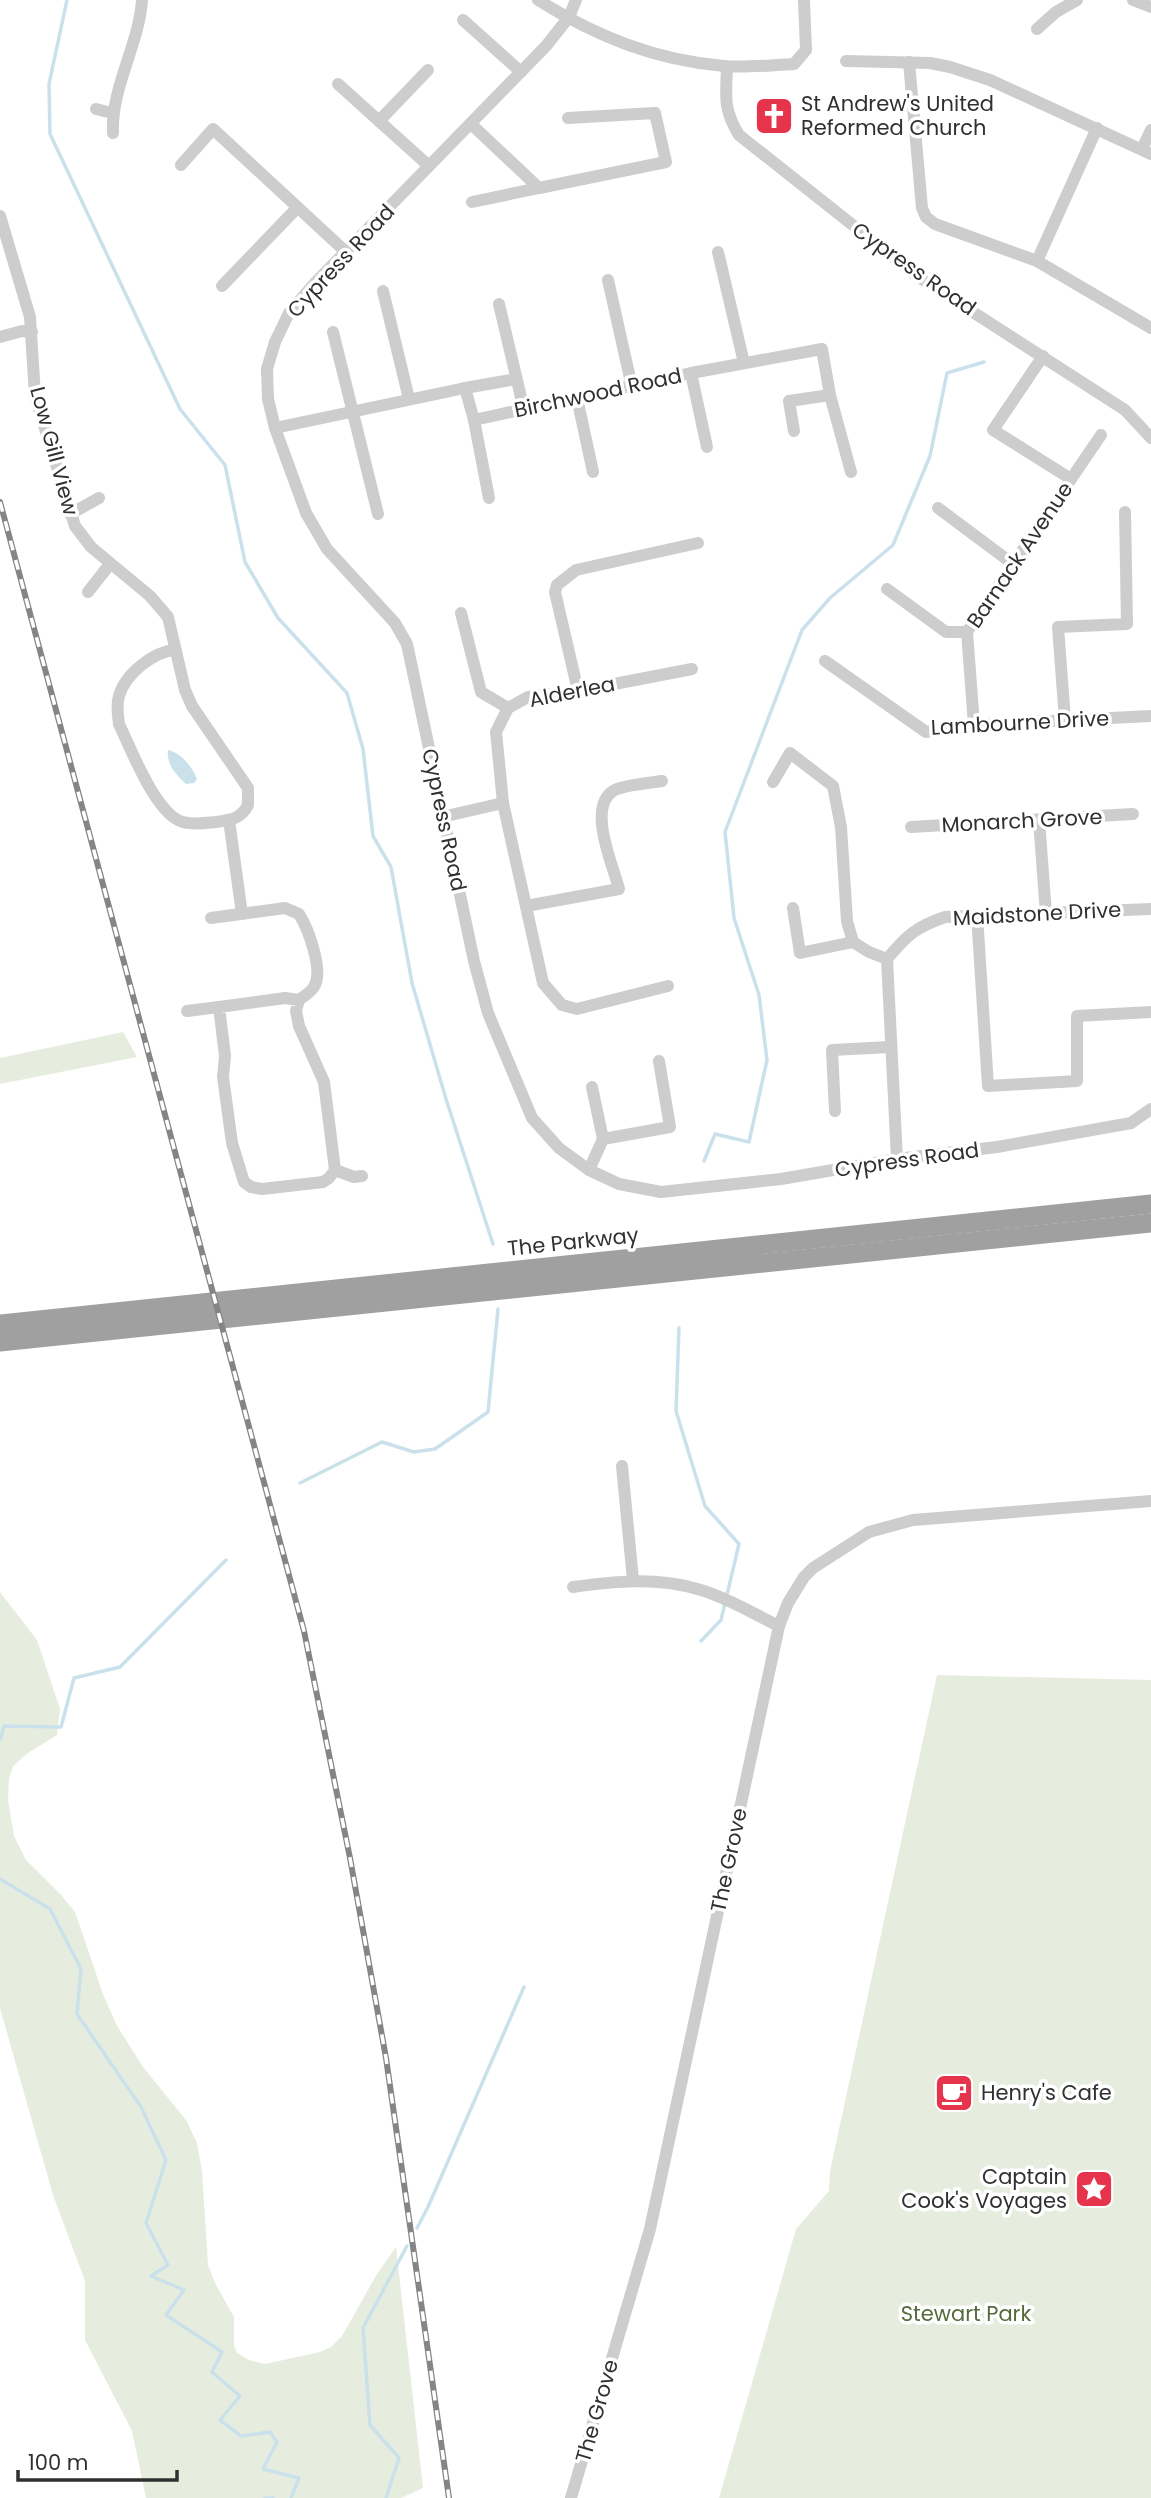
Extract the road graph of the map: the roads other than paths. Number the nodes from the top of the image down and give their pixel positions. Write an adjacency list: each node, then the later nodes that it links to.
1 (142, 0): 18 (street)
2 (538, 0): 8 (street)
3 (576, 0): 8 (street, Cypress Road)
4 (804, 0): 13 (street)
5 (1077, 0): 10 (street)
6 (1133, 0): 7 (street)
7 (1151, 7)
8 (569, 17): 13 (street); 15 (street, Cypress Road)
9 (463, 20): 15 (street)
10 (1037, 29)
11 (846, 61): 12 (street)
12 (909, 62): 22 (street); 34 (street)
13 (727, 67): 43 (street, Cypress Road)
14 (428, 70): 20 (street)
15 (521, 72): 21 (street, Cypress Road)
16 (338, 84): 20 (street)
17 (96, 109): 18 (street)
18 (112, 114): 24 (street)
19 (568, 118): 28 (street)
20 (379, 121): 27 (street)
21 (471, 124): 27 (street, Cypress Road); 28 (street)
22 (1097, 128): 25 (street); 34 (street)
23 (1151, 131): 25 (street)
24 (113, 133)
25 (1147, 151)
26 (181, 165): 30 (street)
27 (429, 166): 33 (street, Cypress Road)
28 (539, 188): 29 (street)
29 (472, 201)
30 (298, 208): 33 (street); 36 (street)
31 (0, 216): 40 (street, Low Gill View)
32 (718, 252): 44 (street)
33 (347, 253): 55 (street, Cypress Road)
34 (1037, 261): 39 (street)
35 (608, 280): 47 (street)
36 (222, 286)
37 (383, 291): 51 (street)
38 (499, 304): 46 (street)
39 (1151, 328)
40 (32, 332): 42 (street); 67 (street, Low Gill View)
41 (334, 332): 52 (street)
42 (0, 337)
43 (1043, 356): 58 (street, Cypress Road); 62 (street)
44 (744, 363): 45 (street, Birchwood Road); 49 (street, Birchwood Road)
45 (691, 373): 47 (street, Birchwood Road); 59 (street)
46 (516, 379): 48 (street); 53 (street)
47 (632, 387): 50 (street, Birchwood Road)
48 (465, 388): 51 (street); 54 (street)
49 (830, 395): 56 (street); 61 (street, Birchwood Road)
50 (577, 398): 53 (street, Birchwood Road); 60 (street)
51 (409, 399): 52 (street)
52 (354, 410): 55 (street); 68 (street)
53 (524, 410): 54 (street, Birchwood Road)
54 (474, 420): 64 (street)
55 (275, 428): 88 (street, Cypress Road)
56 (794, 431)
57 (1101, 435): 62 (street, Barnack Avenue)
58 (1151, 438)
59 (706, 447)
60 (593, 472)
61 (850, 472)
62 (1071, 479): 71 (street, Barnack Avenue)
63 (99, 498): 67 (street)
64 (489, 498)
65 (938, 508): 71 (street)
66 (1125, 512): 82 (street)
67 (70, 514): 70 (street, Low Gill View)
68 (378, 514)
69 (698, 543): 79 (street)
70 (110, 564): 73 (street); 76 (street, Low Gill View)
71 (1013, 564): 75 (street, Barnack Avenue)
72 (887, 589): 75 (street)
73 (88, 592)
74 (461, 613): 80 (street)
75 (967, 632): 83 (street, Barnack Avenue)
76 (176, 650): 89 (street, Low Gill View); 89 (street)
77 (825, 661): 83 (street, Lambourne Drive)
78 (692, 669): 79 (street, Alderlea)
79 (578, 691): 80 (street, Alderlea)
80 (508, 708): 86 (street, Alderlea)
81 (1151, 716): 82 (street, Lambourne Drive)
82 (1065, 720): 83 (street, Lambourne Drive)
83 (974, 725)
84 (662, 781): 92 (street)
85 (773, 782): 99 (street)
86 (503, 803): 88 (street); 92 (street, Alderlea)
87 (1133, 814): 90 (street, Monarch Grove)
88 (442, 817): 114 (street, Cypress Road)
89 (229, 820): 95 (street)
90 (1039, 820): 91 (street, Monarch Grove); 96 (street)
91 (911, 827)
92 (526, 906): 101 (street, Alderlea)
93 (793, 908): 99 (street)
94 (1151, 909): 96 (street, Maidstone Drive)
95 (242, 914): 98 (street); 102 (street)
96 (1046, 914): 97 (street, Maidstone Drive)
97 (976, 915): 100 (street, Maidstone Drive); 105 (street)
98 (211, 918)
99 (853, 942): 100 (street)
100 (887, 959): 106 (street)
101 (668, 986)
102 (299, 1000): 103 (street); 113 (street)
103 (219, 1007): 104 (street); 113 (street)
104 (187, 1011)
105 (1151, 1012)
106 (890, 1047): 110 (street); 112 (street)
107 (659, 1061): 111 (street)
108 (592, 1087): 111 (street)
109 (1151, 1110): 112 (street, Cypress Road)
110 (835, 1111)
111 (603, 1139): 114 (street)
112 (897, 1159): 114 (street, Cypress Road)
113 (335, 1170): 115 (street)
114 (589, 1170)
115 (362, 1176)
116 (1151, 1204): 118 (highway, The Parkway)
117 (1151, 1223): 119 (highway, The Parkway)
118 (0, 1324)
119 (0, 1342)
120 (622, 1466): 122 (street)
121 (1151, 1501): 124 (street, The Grove)
122 (633, 1580): 123 (street); 124 (street)
123 (573, 1587)
124 (779, 1626): 125 (street, The Grove)
125 (571, 2498)

